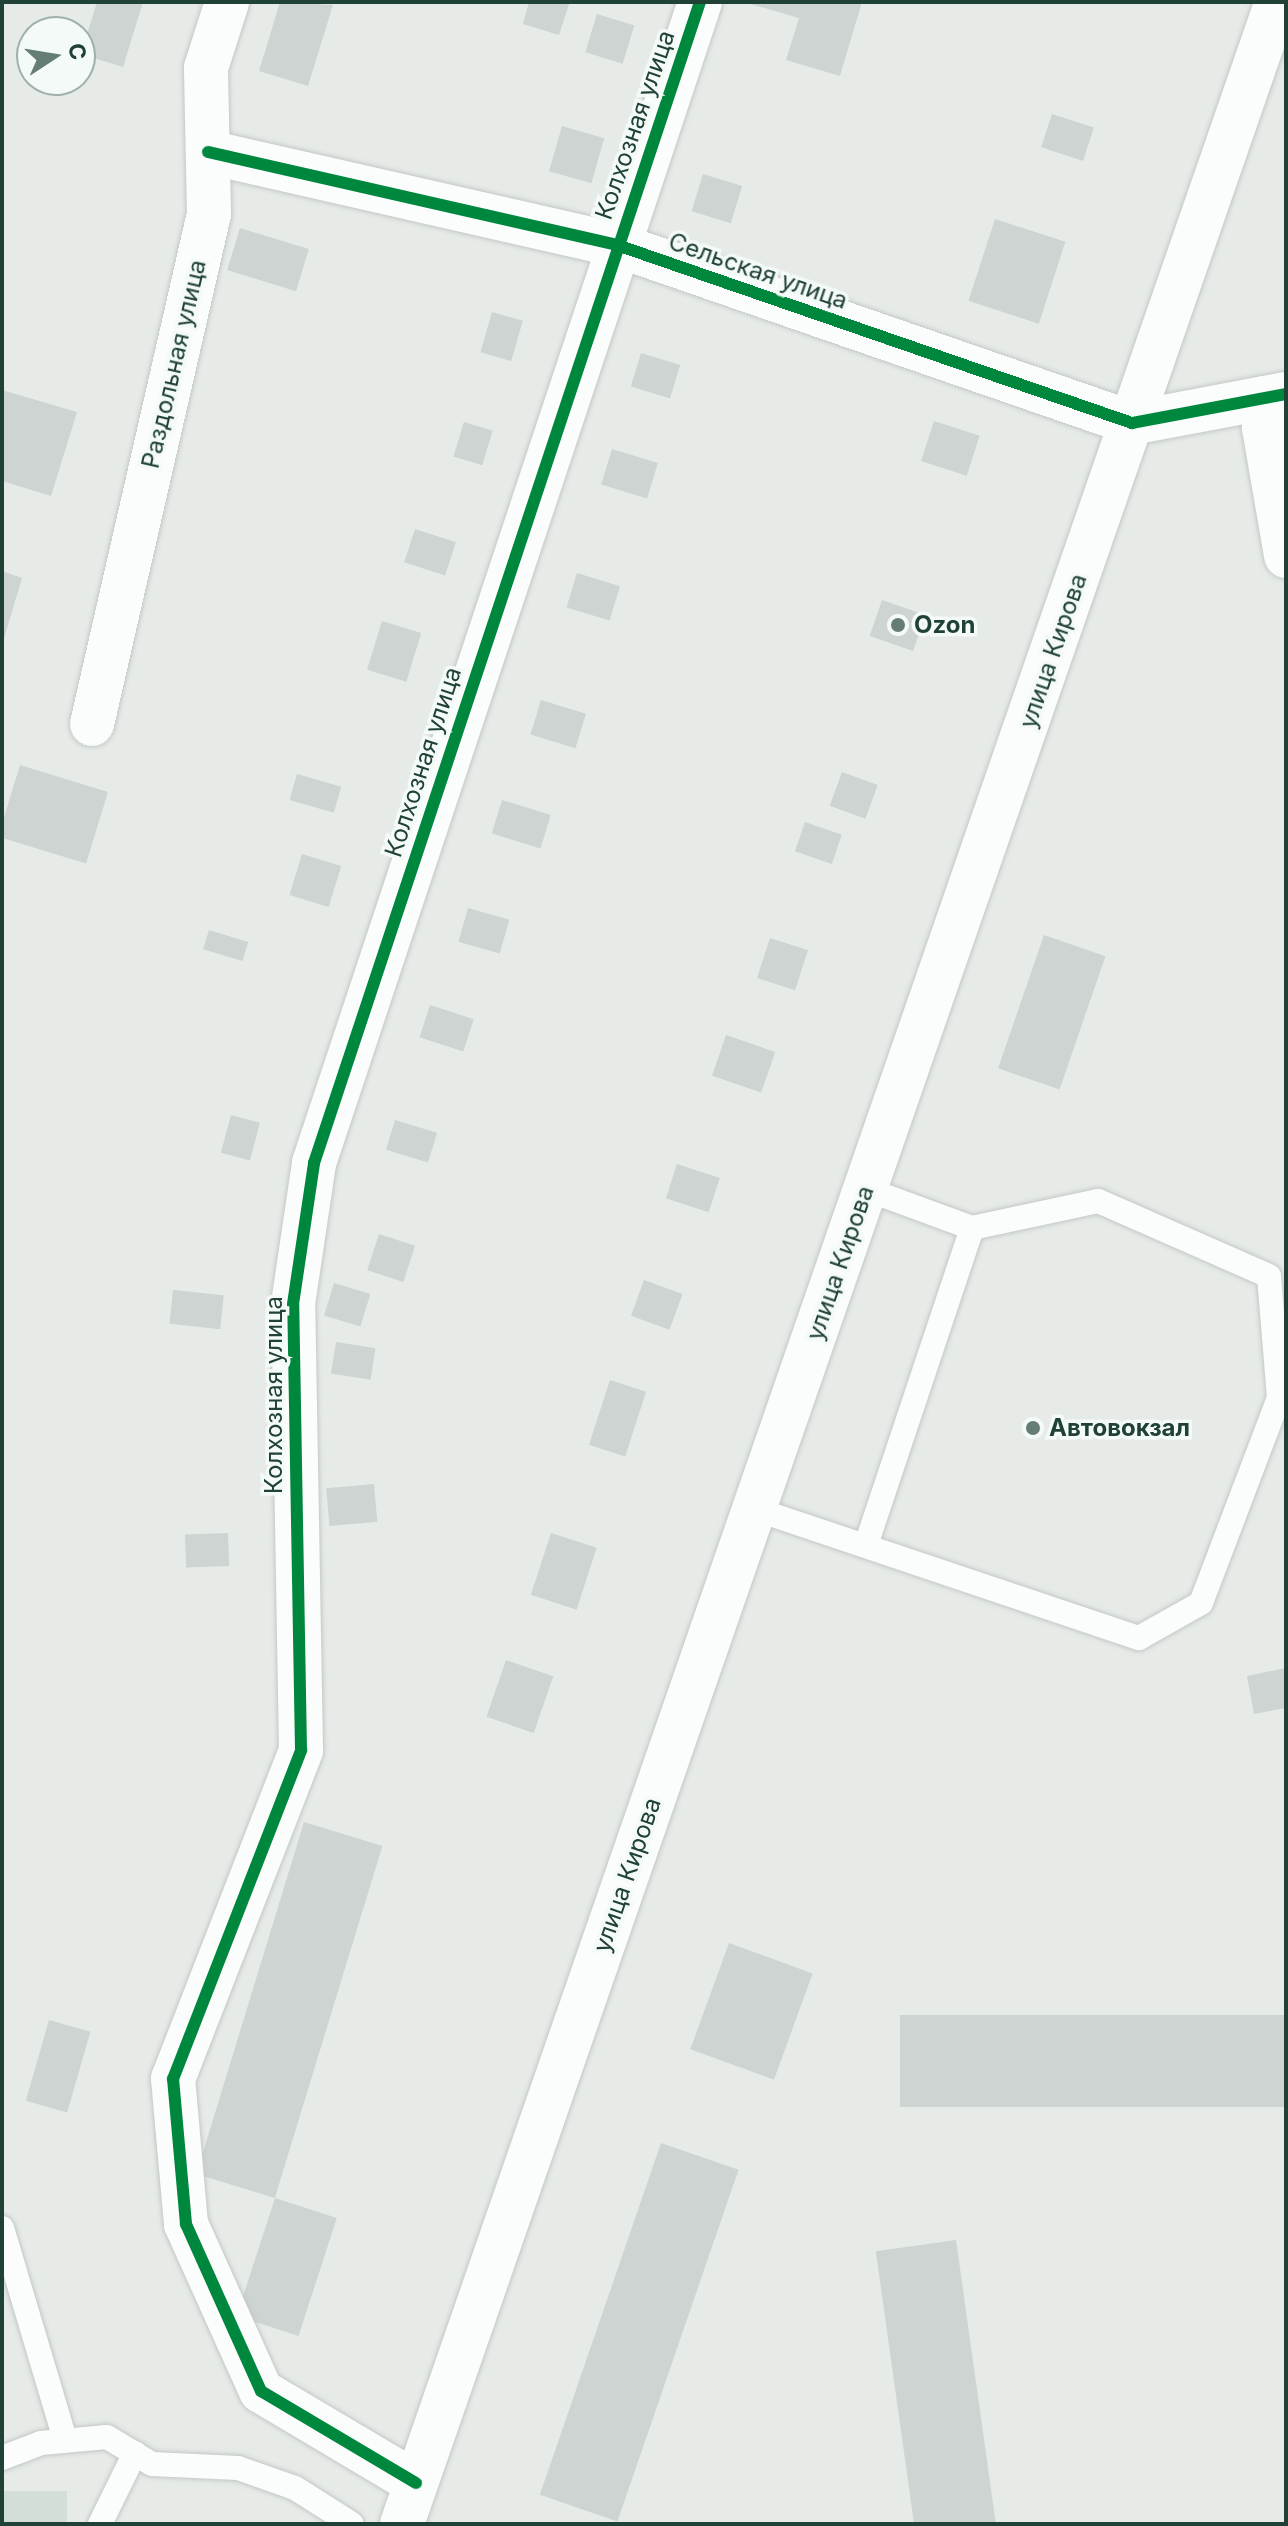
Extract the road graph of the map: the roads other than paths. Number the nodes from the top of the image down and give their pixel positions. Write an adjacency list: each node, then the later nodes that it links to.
1 (227, 2): 4 (street, Раздольная улица)
2 (700, 2): 5 (street, Колхозная улица)
3 (1277, 2): 7 (street, улица Кирова)
4 (208, 152): 5 (street, Сельская улица); 9 (street, Раздольная улица)
5 (617, 245): 7 (street, Сельская улица); 18 (street, Колхозная улица)
6 (1275, 396): 7 (street, Сельская улица); 8 (street)
7 (1132, 423): 10 (street, улица Кирова)
8 (1286, 556)
9 (92, 724)
10 (866, 1189): 11 (lane); 12 (street, улица Кирова)
11 (972, 1228): 13 (lane); 13 (lane)
12 (755, 1509): 13 (lane); 18 (street, улица Кирова)
13 (866, 1545)
14 (2, 2228): 15 (lane)
15 (65, 2439): 16 (lane); 17 (lane)
16 (135, 2453): 19 (lane); 20 (lane)
17 (2, 2458)
18 (416, 2483): 21 (street, улица Кирова)
19 (100, 2524)
20 (352, 2524)
21 (402, 2524)

